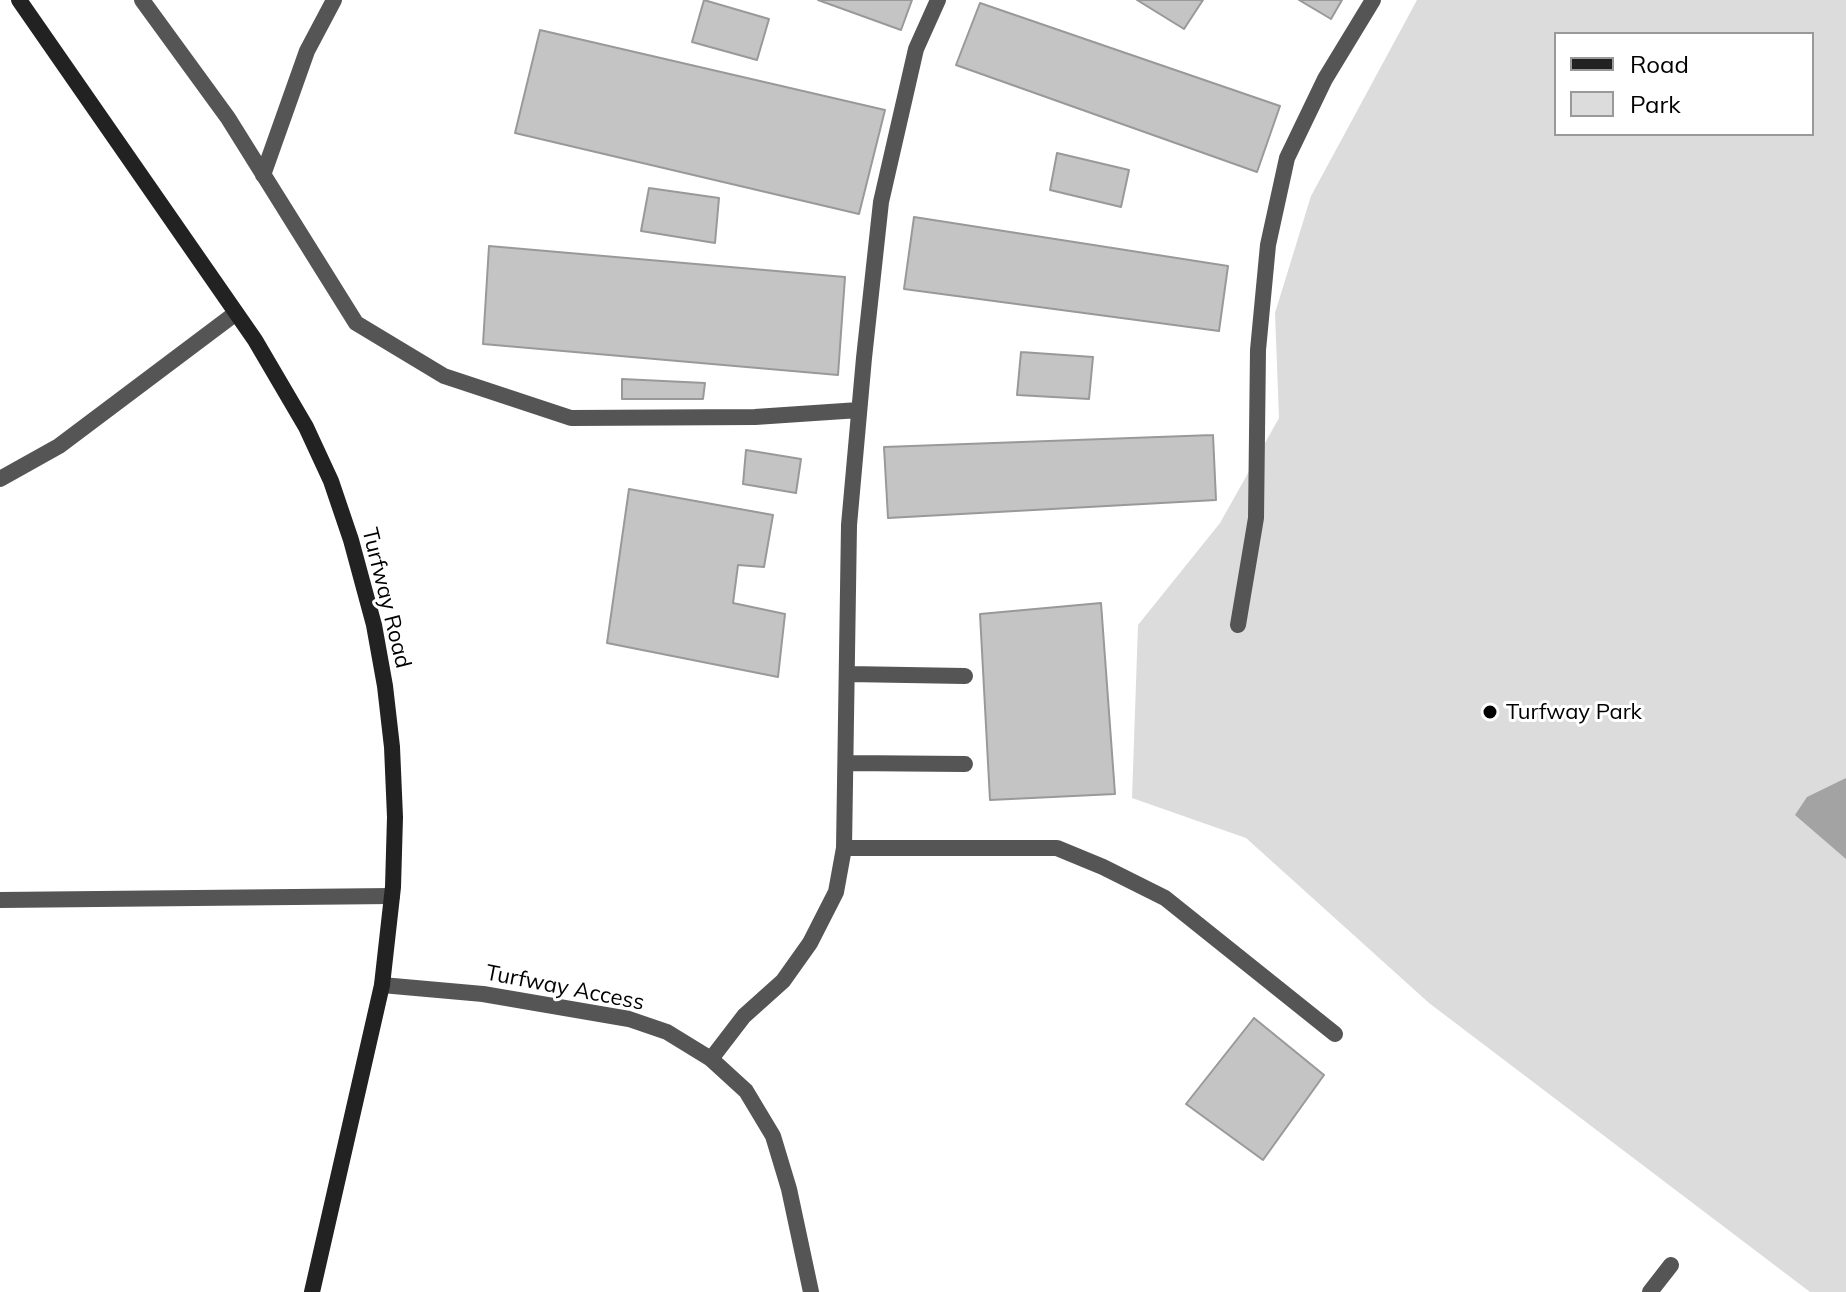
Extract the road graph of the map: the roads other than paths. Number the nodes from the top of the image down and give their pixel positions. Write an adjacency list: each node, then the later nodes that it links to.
1 (19, 0): 7 (main road, Turfway Road)
2 (142, 0): 6 (street)
3 (334, 0): 6 (street)
4 (938, 0): 8 (street)
5 (1373, 0): 10 (street)
6 (263, 175): 8 (street)
7 (236, 313): 9 (street); 16 (main road, Turfway Road)
8 (859, 410): 11 (street)
9 (0, 479)
10 (1238, 625)
11 (848, 674): 12 (street); 13 (street)
12 (965, 676)
13 (846, 763): 14 (street); 15 (street)
14 (965, 764)
15 (844, 848): 19 (street); 20 (street)
16 (392, 896): 17 (street); 18 (main road, Turfway Road)
17 (0, 900)
18 (382, 985): 20 (street, Turfway Access); 22 (main road, Turfway Road)
19 (1335, 1034)
20 (711, 1059): 23 (street, Turfway Access)
21 (1671, 1265): 24 (street)
22 (312, 1292)
23 (811, 1292)
24 (1650, 1292)

